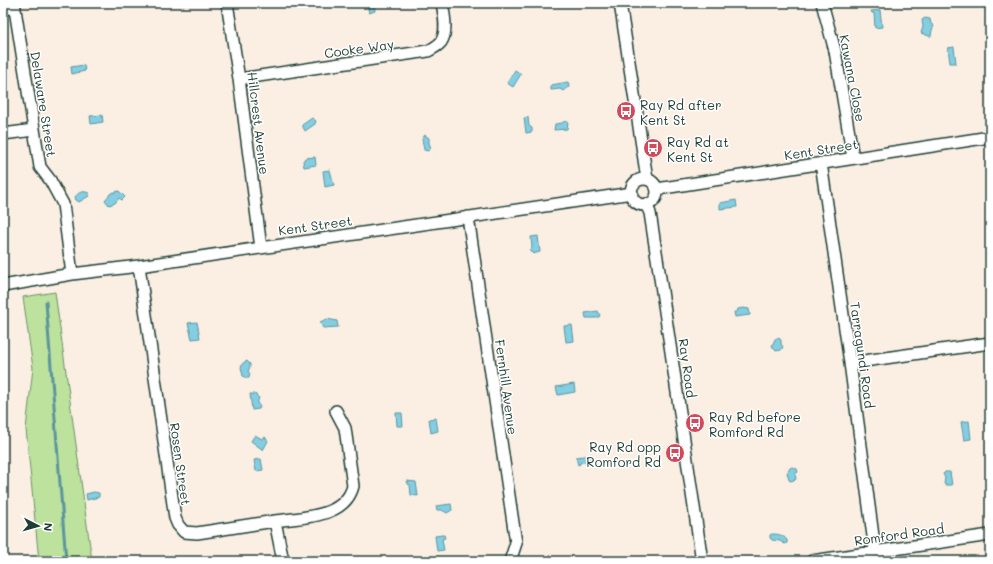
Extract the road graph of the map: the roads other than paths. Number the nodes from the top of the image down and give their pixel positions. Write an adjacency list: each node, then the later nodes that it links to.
1 (227, 3): 7 (street, Hillcrest Avenue)
2 (442, 3): 7 (street, Cooke Way)
3 (620, 3): 13 (street)
4 (822, 3): 11 (street, Kawana Close)
5 (14, 5): 6 (street); 8 (street, Delaware Street)
6 (3, 9)
7 (239, 80): 18 (street, Hillcrest Avenue)
8 (34, 130): 9 (street); 20 (street, Delaware Street)
9 (3, 134)
10 (990, 137): 11 (street, Kent Street)
11 (853, 158): 12 (street, Kent Street)
12 (821, 163): 14 (street, Kent Street); 23 (street, Tarragundi Road)
13 (646, 179): 14 (street); 15 (street)
14 (657, 189): 16 (street)
15 (632, 193): 16 (street); 17 (street, Kent Street)
16 (646, 204): 30 (street, Ray Road)
17 (468, 217): 18 (street, Kent Street); 29 (street, Fernhill Avenue)
18 (261, 248): 19 (street, Kent Street)
19 (139, 266): 20 (street, Kent Street); 25 (street, Rosen Street)
20 (72, 274): 21 (street, Kent Street)
21 (3, 286)
22 (990, 344): 23 (street)
23 (850, 362): 27 (street, Tarragundi Road)
24 (336, 411): 25 (street, Rosen Street)
25 (275, 521): 28 (street)
26 (990, 535): 27 (street, Romford Road)
27 (875, 551): 31 (street, Romford Road)
28 (283, 561)
29 (510, 561)
30 (702, 561)
31 (812, 561)

